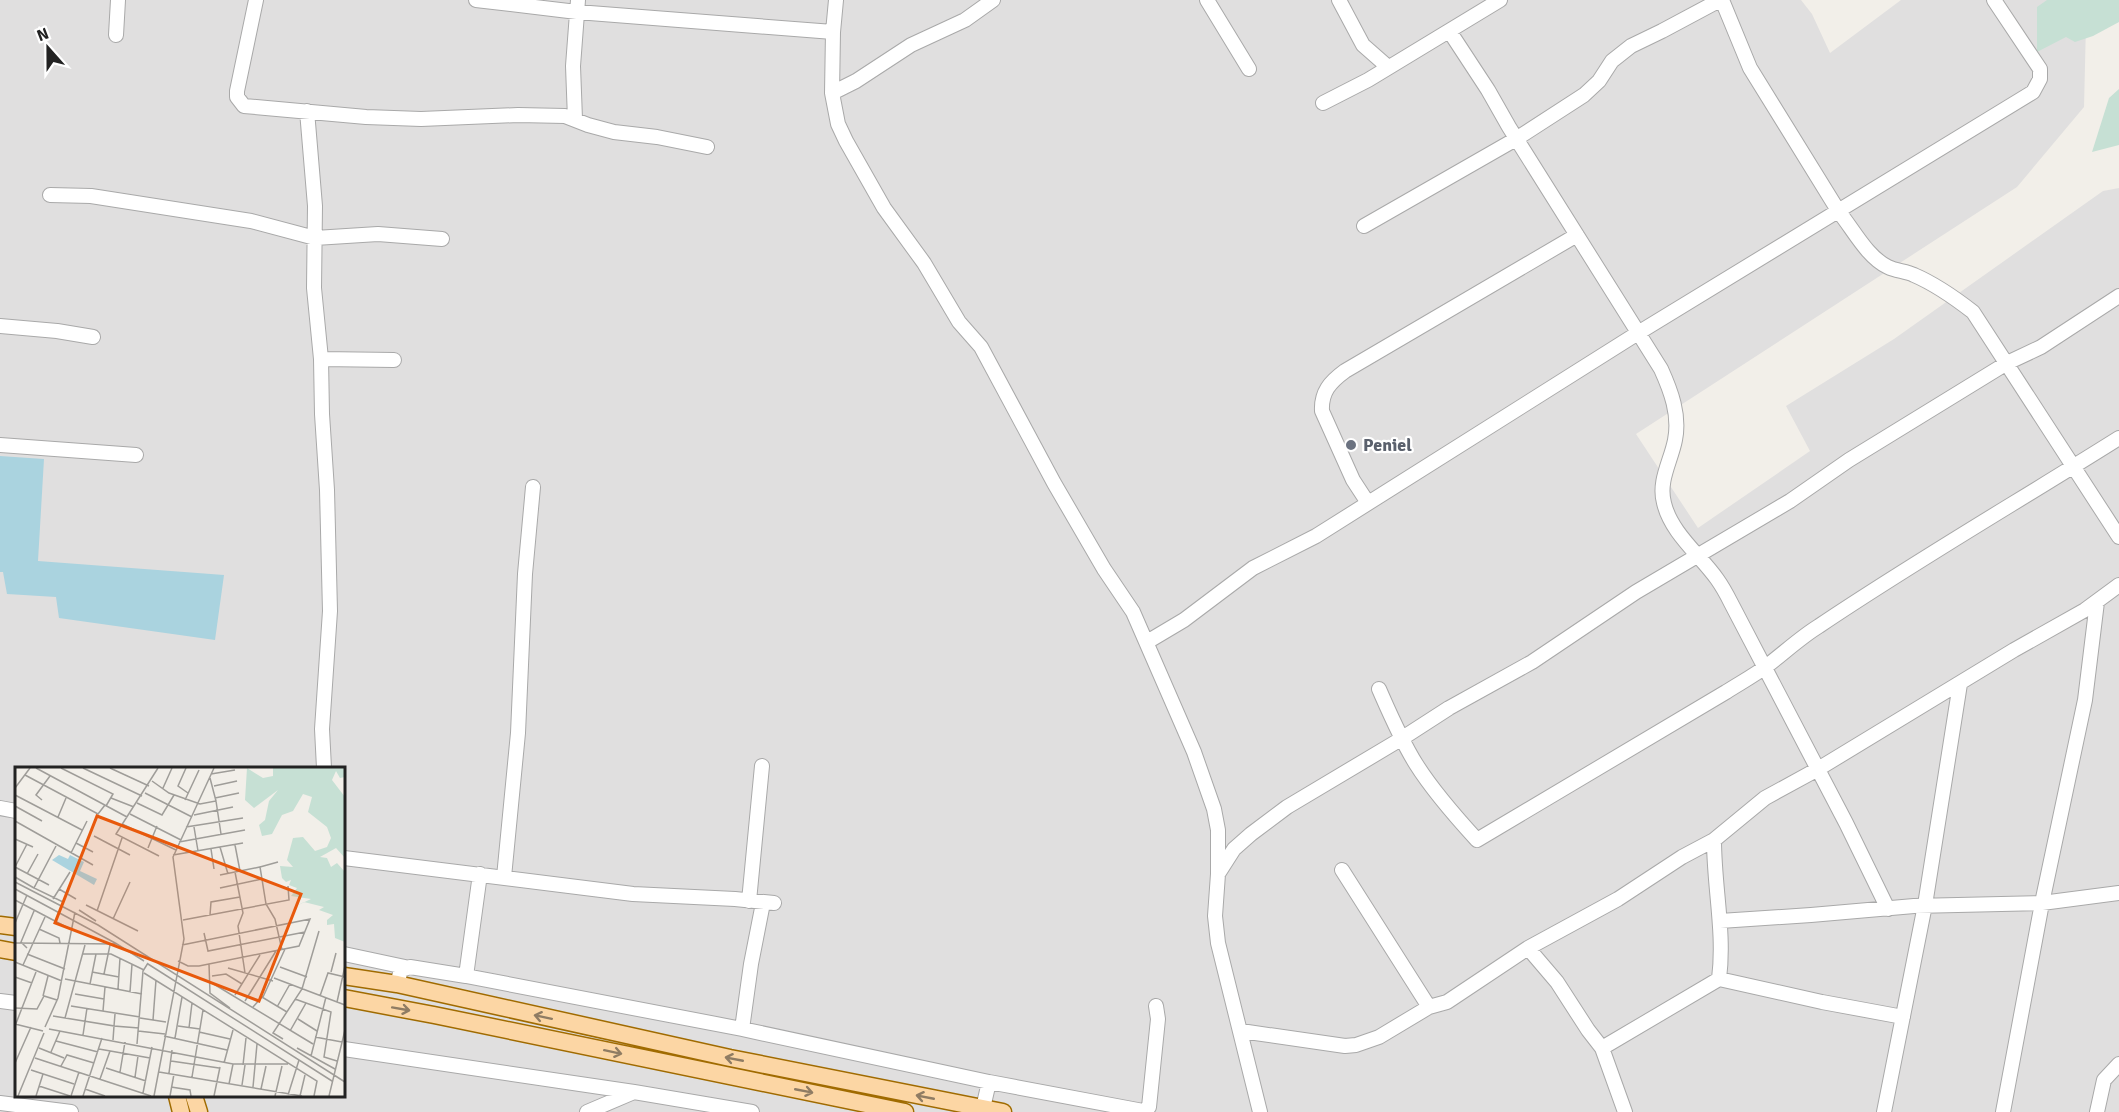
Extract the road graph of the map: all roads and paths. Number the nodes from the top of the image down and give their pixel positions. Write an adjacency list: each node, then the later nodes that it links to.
1 (118, 0): 14 (street)
2 (256, 0): 19 (street)
3 (477, 0): 11 (street)
4 (836, 0): 12 (street)
5 (993, 0): 17 (street)
6 (1207, 0): 16 (street)
7 (1339, 0): 15 (street)
8 (1721, 0): 21 (street); 24 (street)
9 (1994, 0): 24 (street)
10 (1492, 2): 13 (street)
11 (578, 6): 12 (street); 20 (street)
12 (833, 32): 17 (street)
13 (1449, 32): 15 (street); 21 (street)
14 (116, 35)
15 (1388, 67): 18 (street)
16 (1249, 69)
17 (832, 93): 46 (street)
18 (1323, 103)
19 (307, 111): 20 (street); 27 (street)
20 (575, 119): 22 (street)
21 (1516, 139): 25 (street); 26 (street)
22 (707, 147)
23 (50, 195): 27 (street)
24 (1839, 212): 31 (street); 35 (street)
25 (1364, 226)
26 (1577, 236): 31 (street); 41 (street)
27 (315, 238): 28 (street); 33 (street)
28 (442, 239)
29 (2119, 296): 35 (street)
30 (0, 326): 32 (street)
31 (1638, 333): 41 (street); 43 (street)
32 (93, 337)
33 (321, 359): 34 (street); 52 (street)
34 (394, 360)
35 (2007, 363): 39 (street); 43 (street)
36 (2119, 438): 39 (street)
37 (0, 446): 38 (street)
38 (136, 455)
39 (2073, 467): 42 (street); 47 (street)
40 (533, 487): 61 (street)
41 (1368, 503): 46 (street)
42 (2119, 537)
43 (1698, 557): 47 (street); 50 (street)
44 (2119, 585): 45 (street)
45 (2097, 602): 48 (street); 64 (street)
46 (1147, 642): 60 (street)
47 (1766, 667): 50 (street); 53 (street)
48 (1960, 684): 53 (street); 65 (street)
49 (1379, 689): 50 (street)
50 (1401, 739): 60 (street)
51 (762, 765): 63 (street)
52 (324, 767)
53 (1818, 769): 56 (street); 66 (street)
54 (0, 808): 55 (street)
55 (15, 811)
56 (1714, 840): 67 (street); 70 (street)
57 (345, 858): 59 (street)
58 (1342, 870): 83 (street)
59 (480, 874): 61 (street); 76 (street)
60 (1218, 874): 86 (street)
61 (504, 877): 63 (street)
62 (2119, 893): 64 (street)
63 (762, 902): 85 (street)
64 (2042, 903): 65 (street); 106 (street)
65 (1925, 905): 66 (street); 84 (street)
66 (1888, 909): 67 (street)
67 (1720, 921): 77 (street)
68 (0, 925): 69 (main road)
69 (15, 927)
70 (1528, 948): 83 (street); 87 (street)
71 (0, 949): 72 (main road)
72 (15, 952)
73 (345, 954): 74 (street)
74 (405, 968): 76 (street); 78 (street)
75 (345, 976): 78 (main road)
76 (466, 976): 85 (street)
77 (1719, 979): 84 (street); 87 (street)
78 (397, 984): 95 (main road, one-way to 78)
79 (345, 998): 101 (main road, one-way to 101)
80 (0, 1001): 81 (street)
81 (15, 1003)
82 (1156, 1006): 90 (street)
83 (1429, 1007): 86 (street)
84 (1903, 1017): 105 (street)
85 (742, 1029): 90 (street)
86 (1241, 1031): 103 (street)
87 (1602, 1048): 104 (street)
88 (345, 1049): 91 (street)
89 (2119, 1064): 107 (street)
90 (989, 1082): 95 (street)
91 (634, 1092): 99 (street); 100 (street)
92 (177, 1097): 97 (main road)
93 (195, 1097): 98 (main road)
94 (0, 1103): 96 (street)
95 (983, 1108): 102 (main road)
96 (71, 1112)
97 (181, 1112)
98 (199, 1112)
99 (586, 1112)
100 (752, 1112)
101 (905, 1112)
102 (1003, 1112)
103 (1260, 1112)
104 (1625, 1112)
105 (1884, 1112)
106 (2003, 1112)
107 (2097, 1112)

